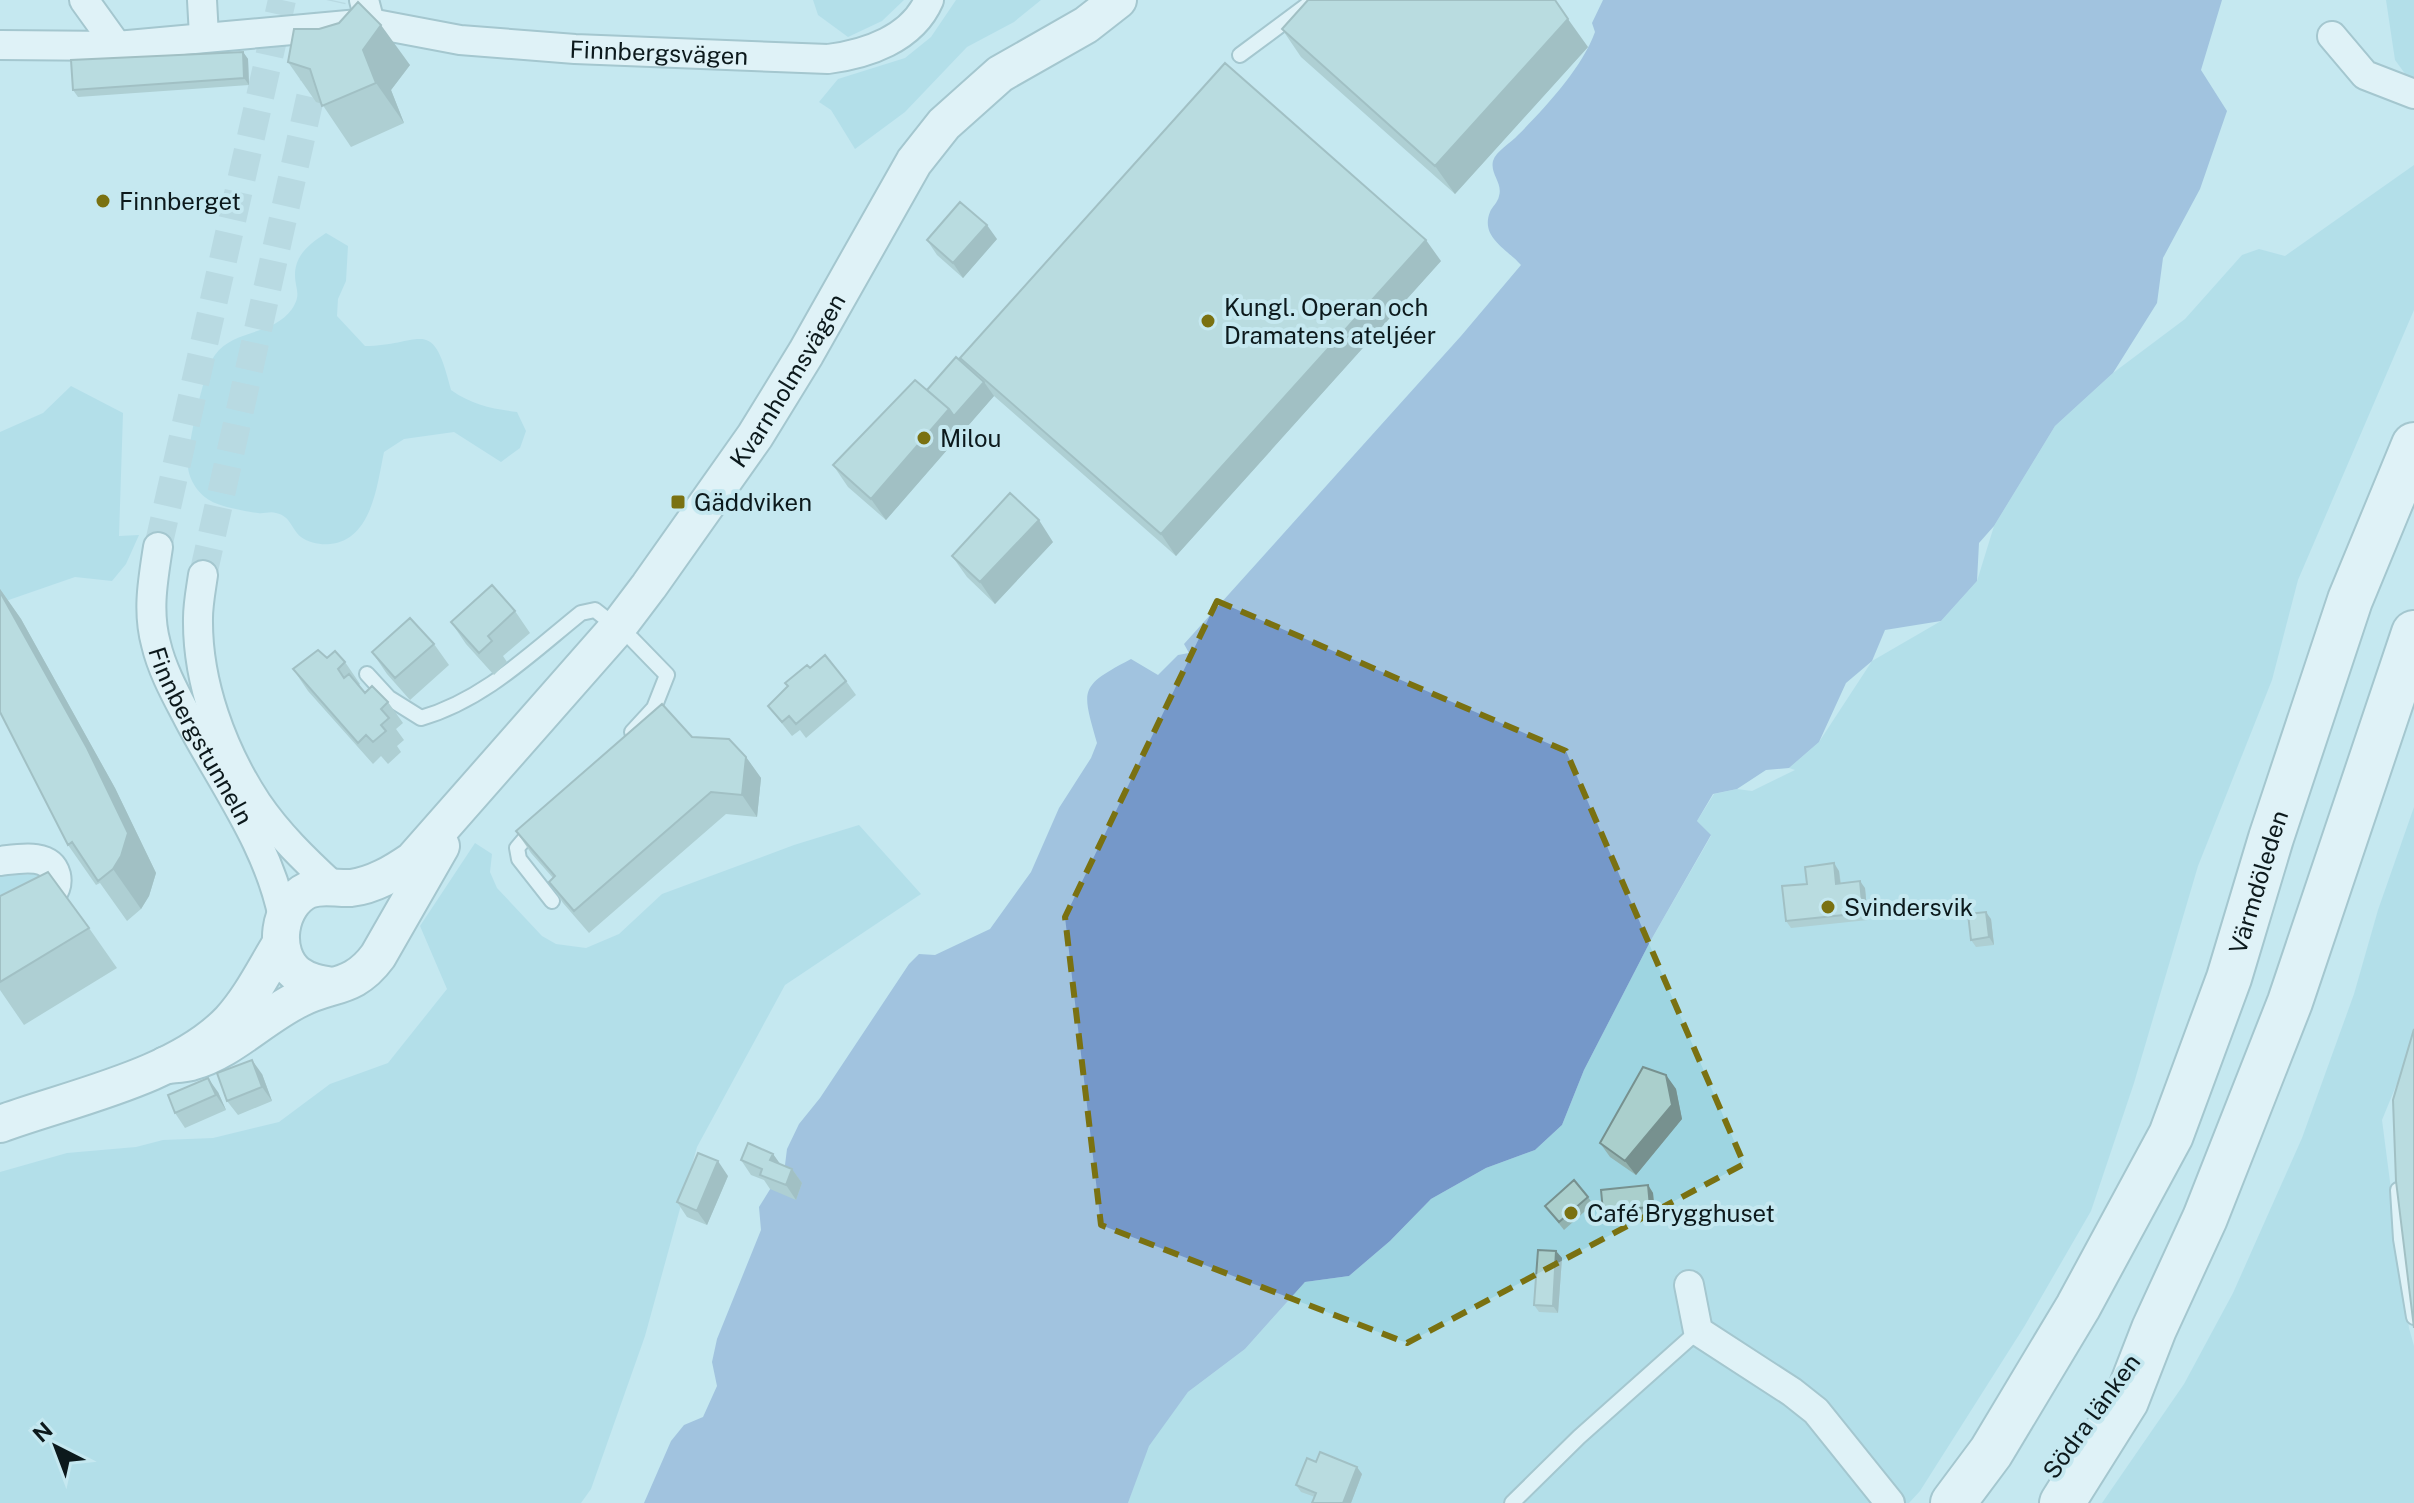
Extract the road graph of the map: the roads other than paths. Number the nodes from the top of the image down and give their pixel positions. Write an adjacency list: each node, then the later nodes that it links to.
1 (84, 0): 10 (street)
2 (202, 0): 7 (street)
3 (929, 0): 6 (street, Finnbergsvägen)
4 (1118, 0): 16 (street, Kvarnholmsvägen)
5 (1314, 0): 11 (lane)
6 (367, 12): 7 (street, Finnbergsvägen)
7 (204, 36): 10 (street, Finnbergsvägen)
8 (2332, 36): 12 (street)
9 (0, 45): 10 (street, Finnbergsvägen)
10 (117, 46)
11 (1240, 55)
12 (2414, 94)
13 (2414, 445): 38 (highway, Värmdöleden)
14 (158, 547): 26 (street, Finnbergstunneln)
15 (203, 575): 23 (street, Finnbergstunneln)
16 (618, 627): 18 (lane); 19 (lane); 20 (street, Kvarnholmsvägen)
17 (2414, 633): 34 (highway)
18 (367, 674)
19 (622, 742)
20 (474, 789): 23 (street, Kvarnholmsvägen); 27 (street, Kvarnholmsvägen)
21 (547, 816): 24 (lane)
22 (0, 861): 25 (street)
23 (340, 887): 26 (street, Kvarnholmsvägen); 27 (street)
24 (552, 901)
25 (0, 928)
26 (282, 930): 28 (street); 29 (street, Kvarnholmsvägen)
27 (378, 956): 28 (street, Kvarnholmsvägen)
28 (332, 986): 29 (street, Kvarnholmsvägen)
29 (166, 1065): 30 (street, Kvarnholmsvägen)
30 (0, 1124)
31 (2397, 1168): 33 (lane)
32 (1689, 1285): 35 (street)
33 (2414, 1317)
34 (2154, 1329): 39 (highway, Södra länken); 40 (highway)
35 (1698, 1331): 36 (lane); 37 (street)
36 (1512, 1503)
37 (1890, 1503)
38 (1953, 1503)
39 (2028, 1503)
40 (2062, 1503)

